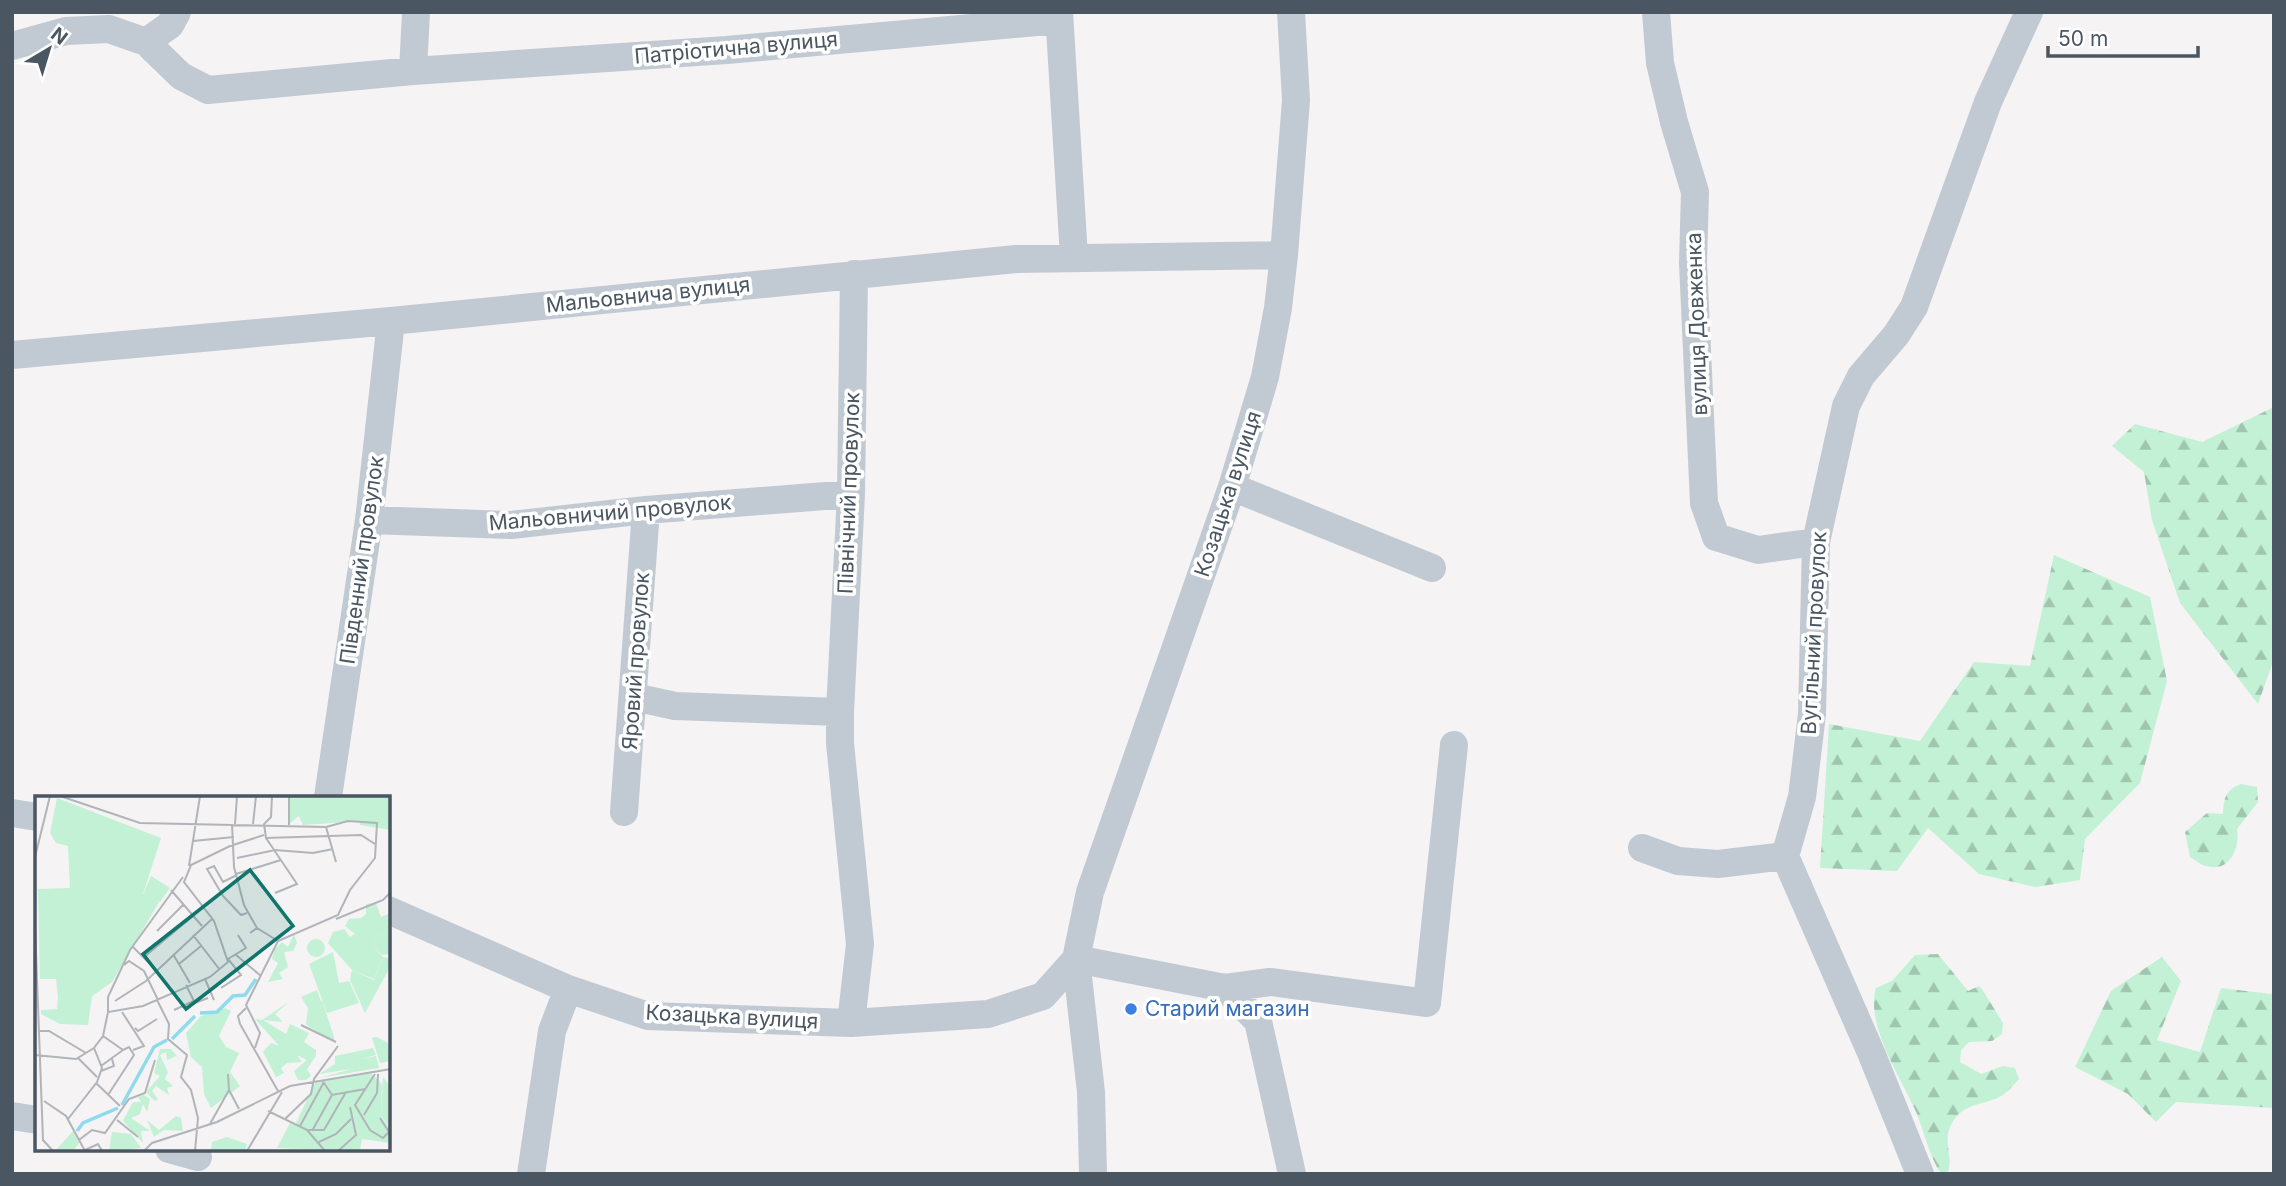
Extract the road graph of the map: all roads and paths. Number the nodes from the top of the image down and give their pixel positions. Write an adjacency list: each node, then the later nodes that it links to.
1 (177, 12): 7 (street)
2 (416, 12): 9 (street)
3 (1291, 12): 10 (street, Козацька вулиця)
4 (1656, 12): 19 (street, вулиця Довженка)
5 (2029, 12): 19 (street, Вугільний провулок)
6 (1059, 16): 9 (street, Патріотична вулиця); 11 (street, Патріотична вулиця)
7 (146, 42): 8 (street, Патріотична вулиця); 9 (street, Патріотична вулиця)
8 (12, 46)
9 (413, 71)
10 (1284, 254): 11 (street, Мальовнича вулиця); 15 (street, Козацька вулиця)
11 (1074, 257): 12 (street, Мальовнича вулиця)
12 (853, 274): 13 (street, Мальовнича вулиця); 16 (street, Північний провулок)
13 (391, 321): 14 (street, Мальовнича вулиця); 18 (street, Південний провулок)
14 (12, 355)
15 (1232, 486): 20 (street); 31 (street, Козацька вулиця)
16 (851, 494): 17 (street, Мальовничий провулок); 22 (street, Північний провулок)
17 (646, 510): 18 (street, Мальовничий провулок); 21 (street, Яровий провулок)
18 (369, 520): 24 (street, Південний провулок)
19 (1816, 542): 29 (street, Вугільний провулок)
20 (1432, 568)
21 (634, 697): 22 (street); 25 (street, Яровий провулок)
22 (840, 712): 34 (street, Північний провулок)
23 (1454, 745): 32 (street)
24 (328, 796)
25 (624, 812)
26 (12, 813): 27 (street)
27 (35, 817)
28 (1642, 848): 29 (street)
29 (1786, 856): 42 (street)
30 (390, 911): 33 (street, Козацька вулиця)
31 (1076, 959): 32 (street); 34 (street, Козацька вулиця); 40 (street)
32 (1225, 988): 41 (street)
33 (568, 989): 34 (street, Козацька вулиця); 39 (street)
34 (851, 1023)
35 (12, 1116): 36 (street)
36 (35, 1119)
37 (174, 1151): 38 (street)
38 (197, 1160)
39 (531, 1174)
40 (1093, 1174)
41 (1293, 1174)
42 (1920, 1174)

